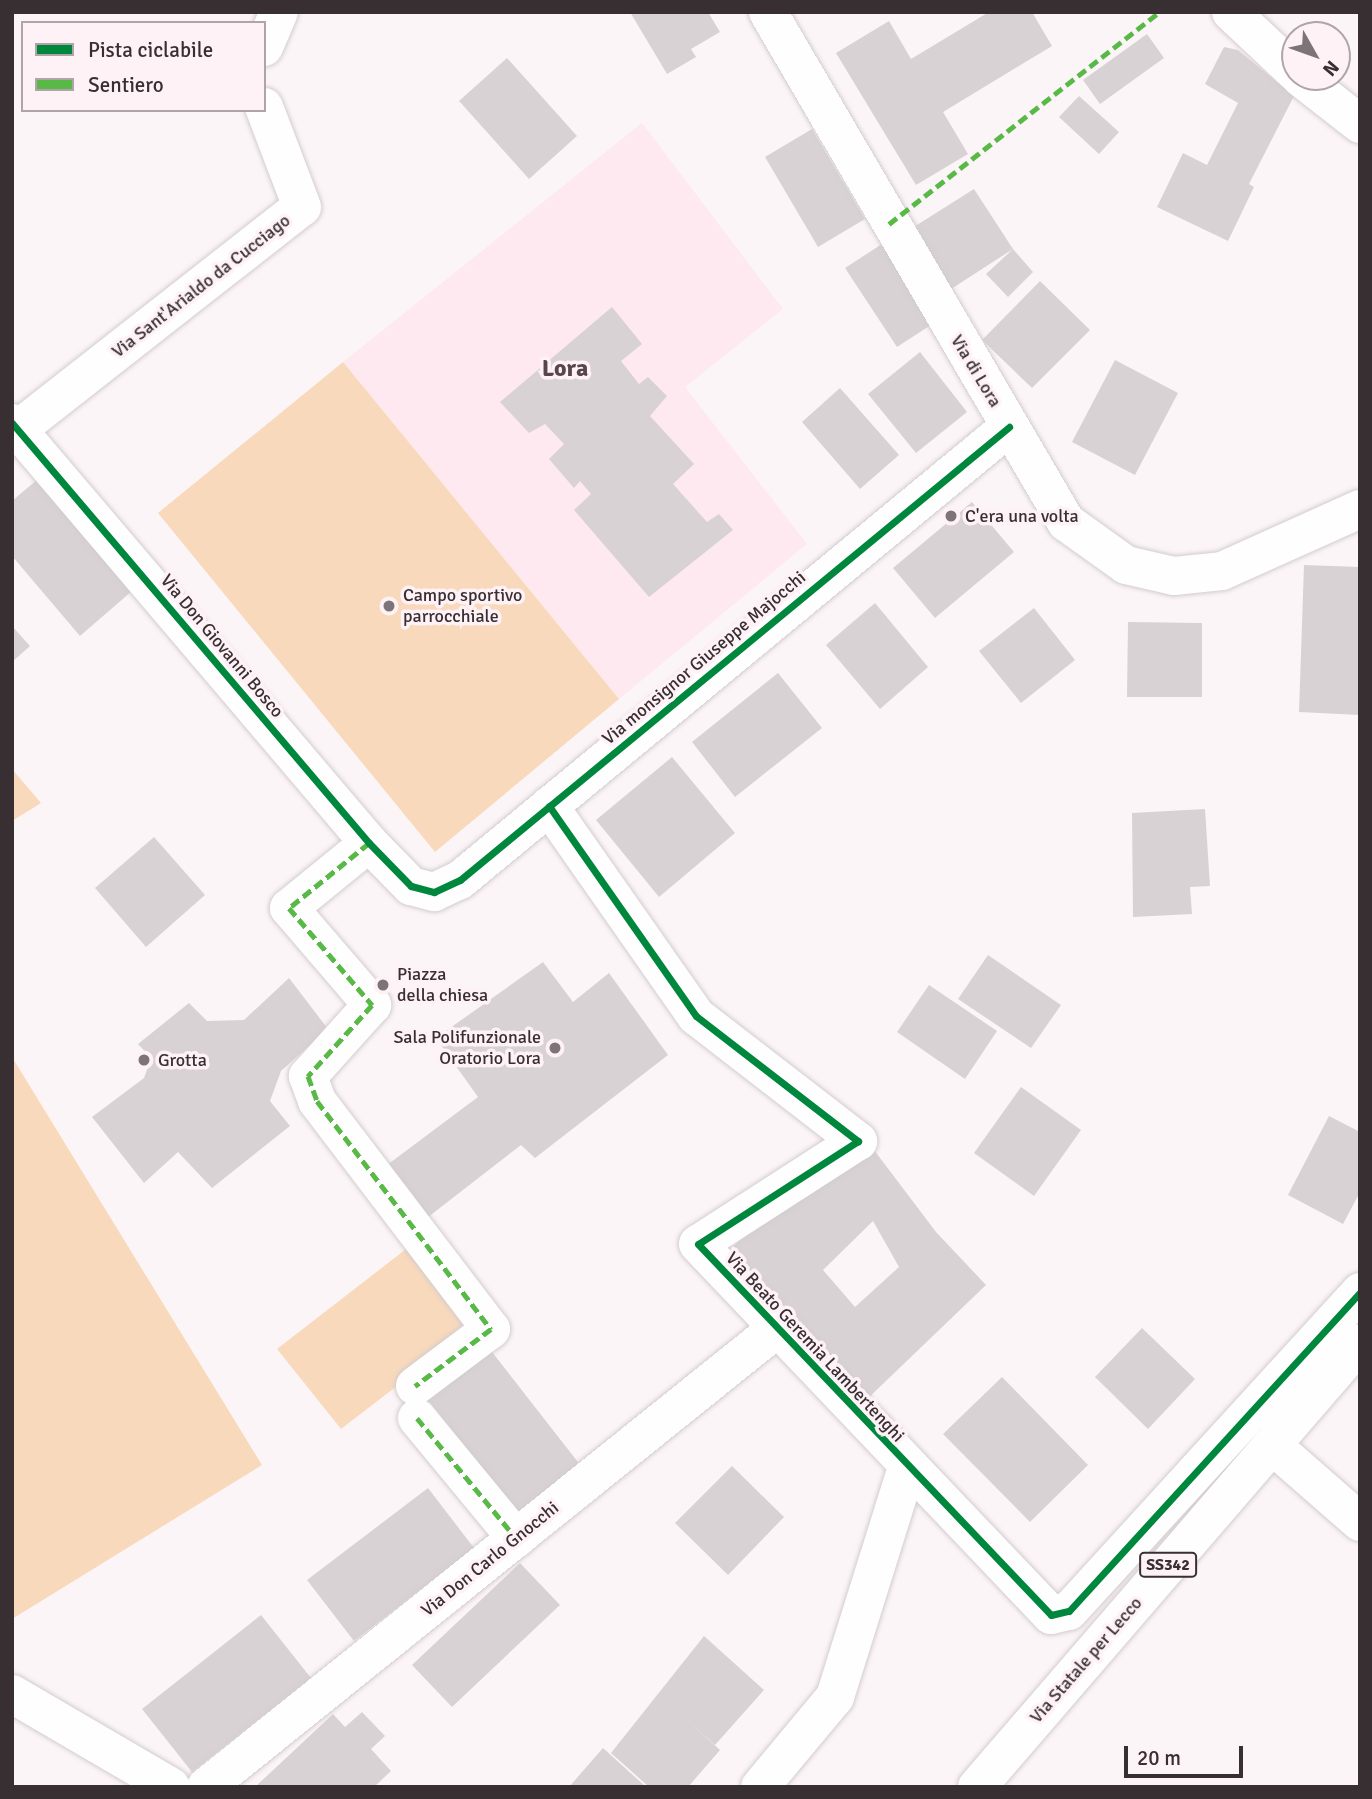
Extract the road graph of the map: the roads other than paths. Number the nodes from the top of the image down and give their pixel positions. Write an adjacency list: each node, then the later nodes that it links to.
1 (279, 12): 4 (street)
2 (768, 12): 9 (street, Via di Lora)
3 (1231, 12): 5 (street)
4 (266, 42)
5 (1281, 59)
6 (1318, 91): 8 (street)
7 (266, 112): 10 (street, Via Sant'Arialdo da Cucciago)
8 (1360, 124)
9 (1009, 427): 11 (street, Via di Lora); 12 (street, Via monsignor Giuseppe Majocchi)
10 (14, 429): 13 (street, Via Don Giovanni Bosco)
11 (1360, 509)
12 (549, 806): 14 (street, Via monsignor Giuseppe Majocchi); 16 (street, Via Beato Geremia Lambertenghi)
13 (369, 843): 14 (street, Via Don Giovanni Bosco); 21 (street)
14 (411, 886)
15 (1360, 1292): 19 (street, Via Beato Geremia Lambertenghi)
16 (775, 1330): 19 (street, Via Beato Geremia Lambertenghi); 21 (street, Via Don Carlo Gnocchi)
17 (1360, 1343): 18 (street, Via Statale per Lecco / SS342)
18 (1272, 1445): 20 (street); 26 (street, Via Statale per Lecco / SS342)
19 (907, 1467): 25 (street)
20 (1360, 1522)
21 (516, 1538): 24 (street, Via Don Carlo Gnocchi)
22 (12, 1694): 23 (street)
23 (171, 1787)
24 (206, 1787)
25 (760, 1787)
26 (977, 1787)

